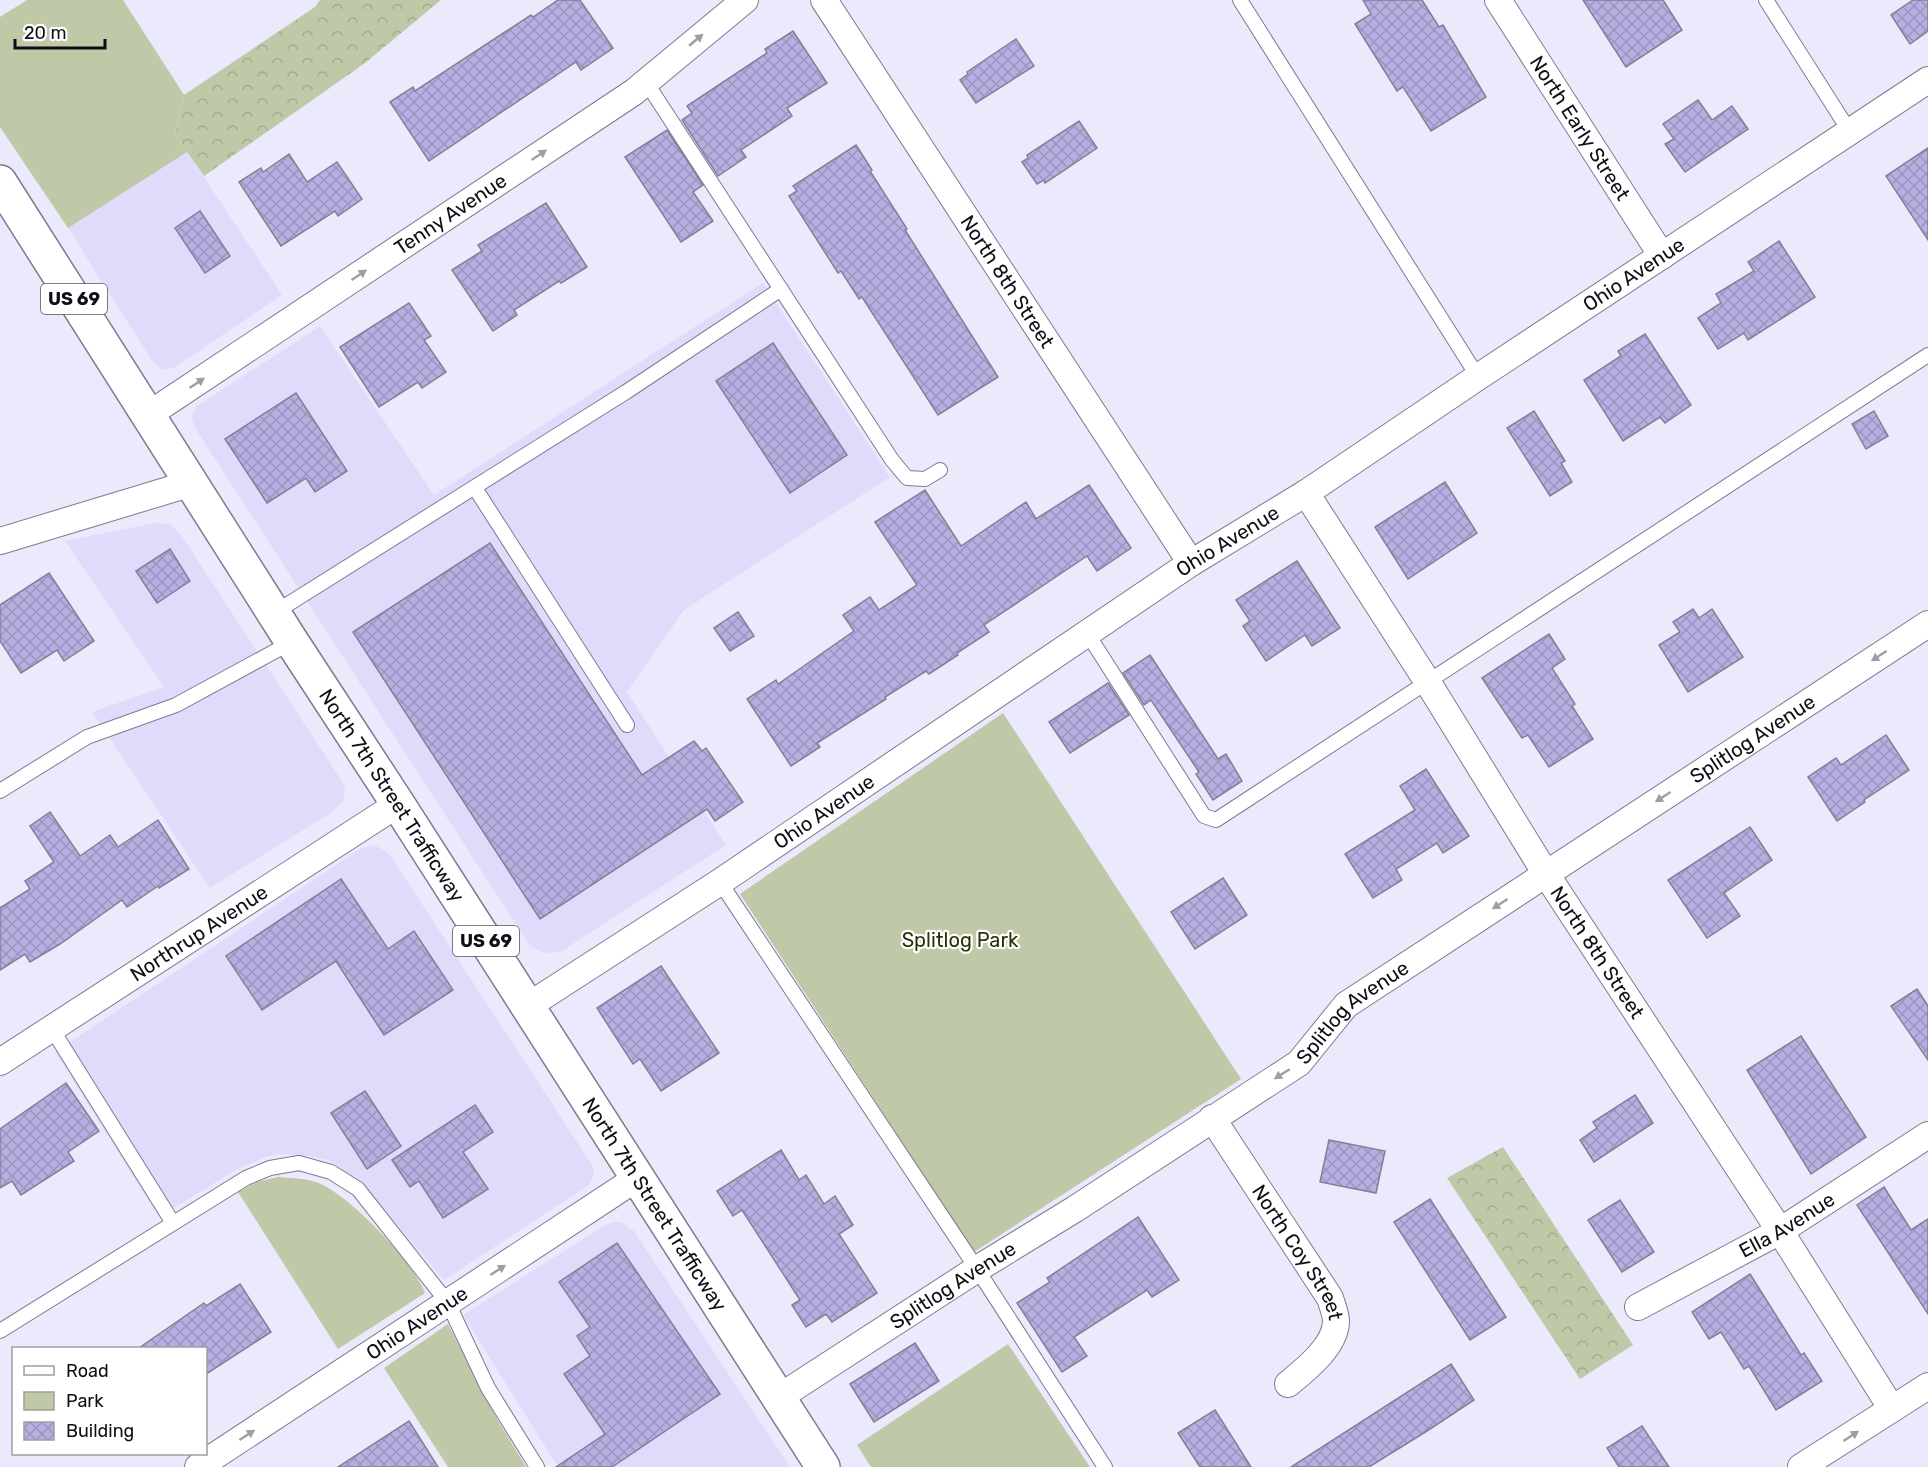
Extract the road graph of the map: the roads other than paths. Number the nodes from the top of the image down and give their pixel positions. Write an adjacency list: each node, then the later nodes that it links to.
1 (745, 0): 7 (street, Tenny Avenue, one-way to 1)
2 (824, 0): 20 (street, North 8th Street)
3 (1239, 0): 13 (lane)
4 (1498, 0): 10 (street, North Early Street)
5 (1766, 0): 8 (lane)
6 (1928, 80): 8 (street, Ohio Avenue)
7 (646, 82): 11 (lane); 14 (street, Tenny Avenue, one-way to 7)
8 (1850, 132): 10 (street, Ohio Avenue)
9 (0, 182): 14 (main road, North 7th Street Trafficway / US 69)
10 (1662, 256): 13 (street, Ohio Avenue)
11 (781, 289): 15 (lane); 17 (lane)
12 (1928, 355): 25 (lane)
13 (1478, 377): 18 (street, Ohio Avenue)
14 (148, 415): 16 (main road, North 7th Street Trafficway / US 69)
15 (940, 470)
16 (192, 483): 19 (street); 21 (main road, North 7th Street Trafficway / US 69)
17 (475, 488): 21 (lane); 26 (lane)
18 (1306, 493): 20 (street, Ohio Avenue); 25 (street, North 8th Street)
19 (0, 541)
20 (1191, 563): 23 (street, Ohio Avenue)
21 (274, 613): 24 (main road, North 7th Street Trafficway / US 69)
22 (1928, 624): 29 (street, Splitlog Avenue, one-way to 29)
23 (1087, 633): 25 (lane); 30 (street, Ohio Avenue)
24 (292, 642): 27 (lane); 28 (main road, North 7th Street Trafficway / US 69)
25 (1427, 681): 29 (street, North 8th Street)
26 (627, 725)
27 (0, 791)
28 (398, 804): 31 (main road, North 7th Street Trafficway / US 69); 32 (street, Northrup Avenue)
29 (1546, 874): 34 (street, Splitlog Avenue, one-way to 34); 38 (street, North 8th Street)
30 (720, 882): 31 (street, Ohio Avenue); 39 (lane)
31 (528, 1006): 36 (main road, North 7th Street Trafficway / US 69)
32 (52, 1029): 33 (street, Northrup Avenue); 37 (lane)
33 (0, 1062)
34 (1212, 1118): 39 (street, Splitlog Avenue); 43 (street, North Coy Street)
35 (1928, 1135): 38 (street, Ella Avenue)
36 (637, 1178): 40 (street, Ohio Avenue, one-way to 36); 45 (main road, North 7th Street Trafficway / US 69)
37 (173, 1223): 40 (lane); 42 (lane)
38 (1780, 1231): 41 (street, Ella Avenue); 46 (street, North 8th Street)
39 (977, 1269): 45 (street, Splitlog Avenue); 50 (lane)
40 (448, 1303): 47 (street, Ohio Avenue, one-way to 40); 48 (lane)
41 (1638, 1307)
42 (0, 1331)
43 (1288, 1384)
44 (1928, 1386): 46 (street)
45 (778, 1398): 49 (main road, North 7th Street Trafficway / US 69)
46 (1892, 1409): 51 (street, one-way to 46)
47 (198, 1467)
48 (537, 1467)
49 (823, 1467)
50 (1105, 1467)
51 (1801, 1467)

